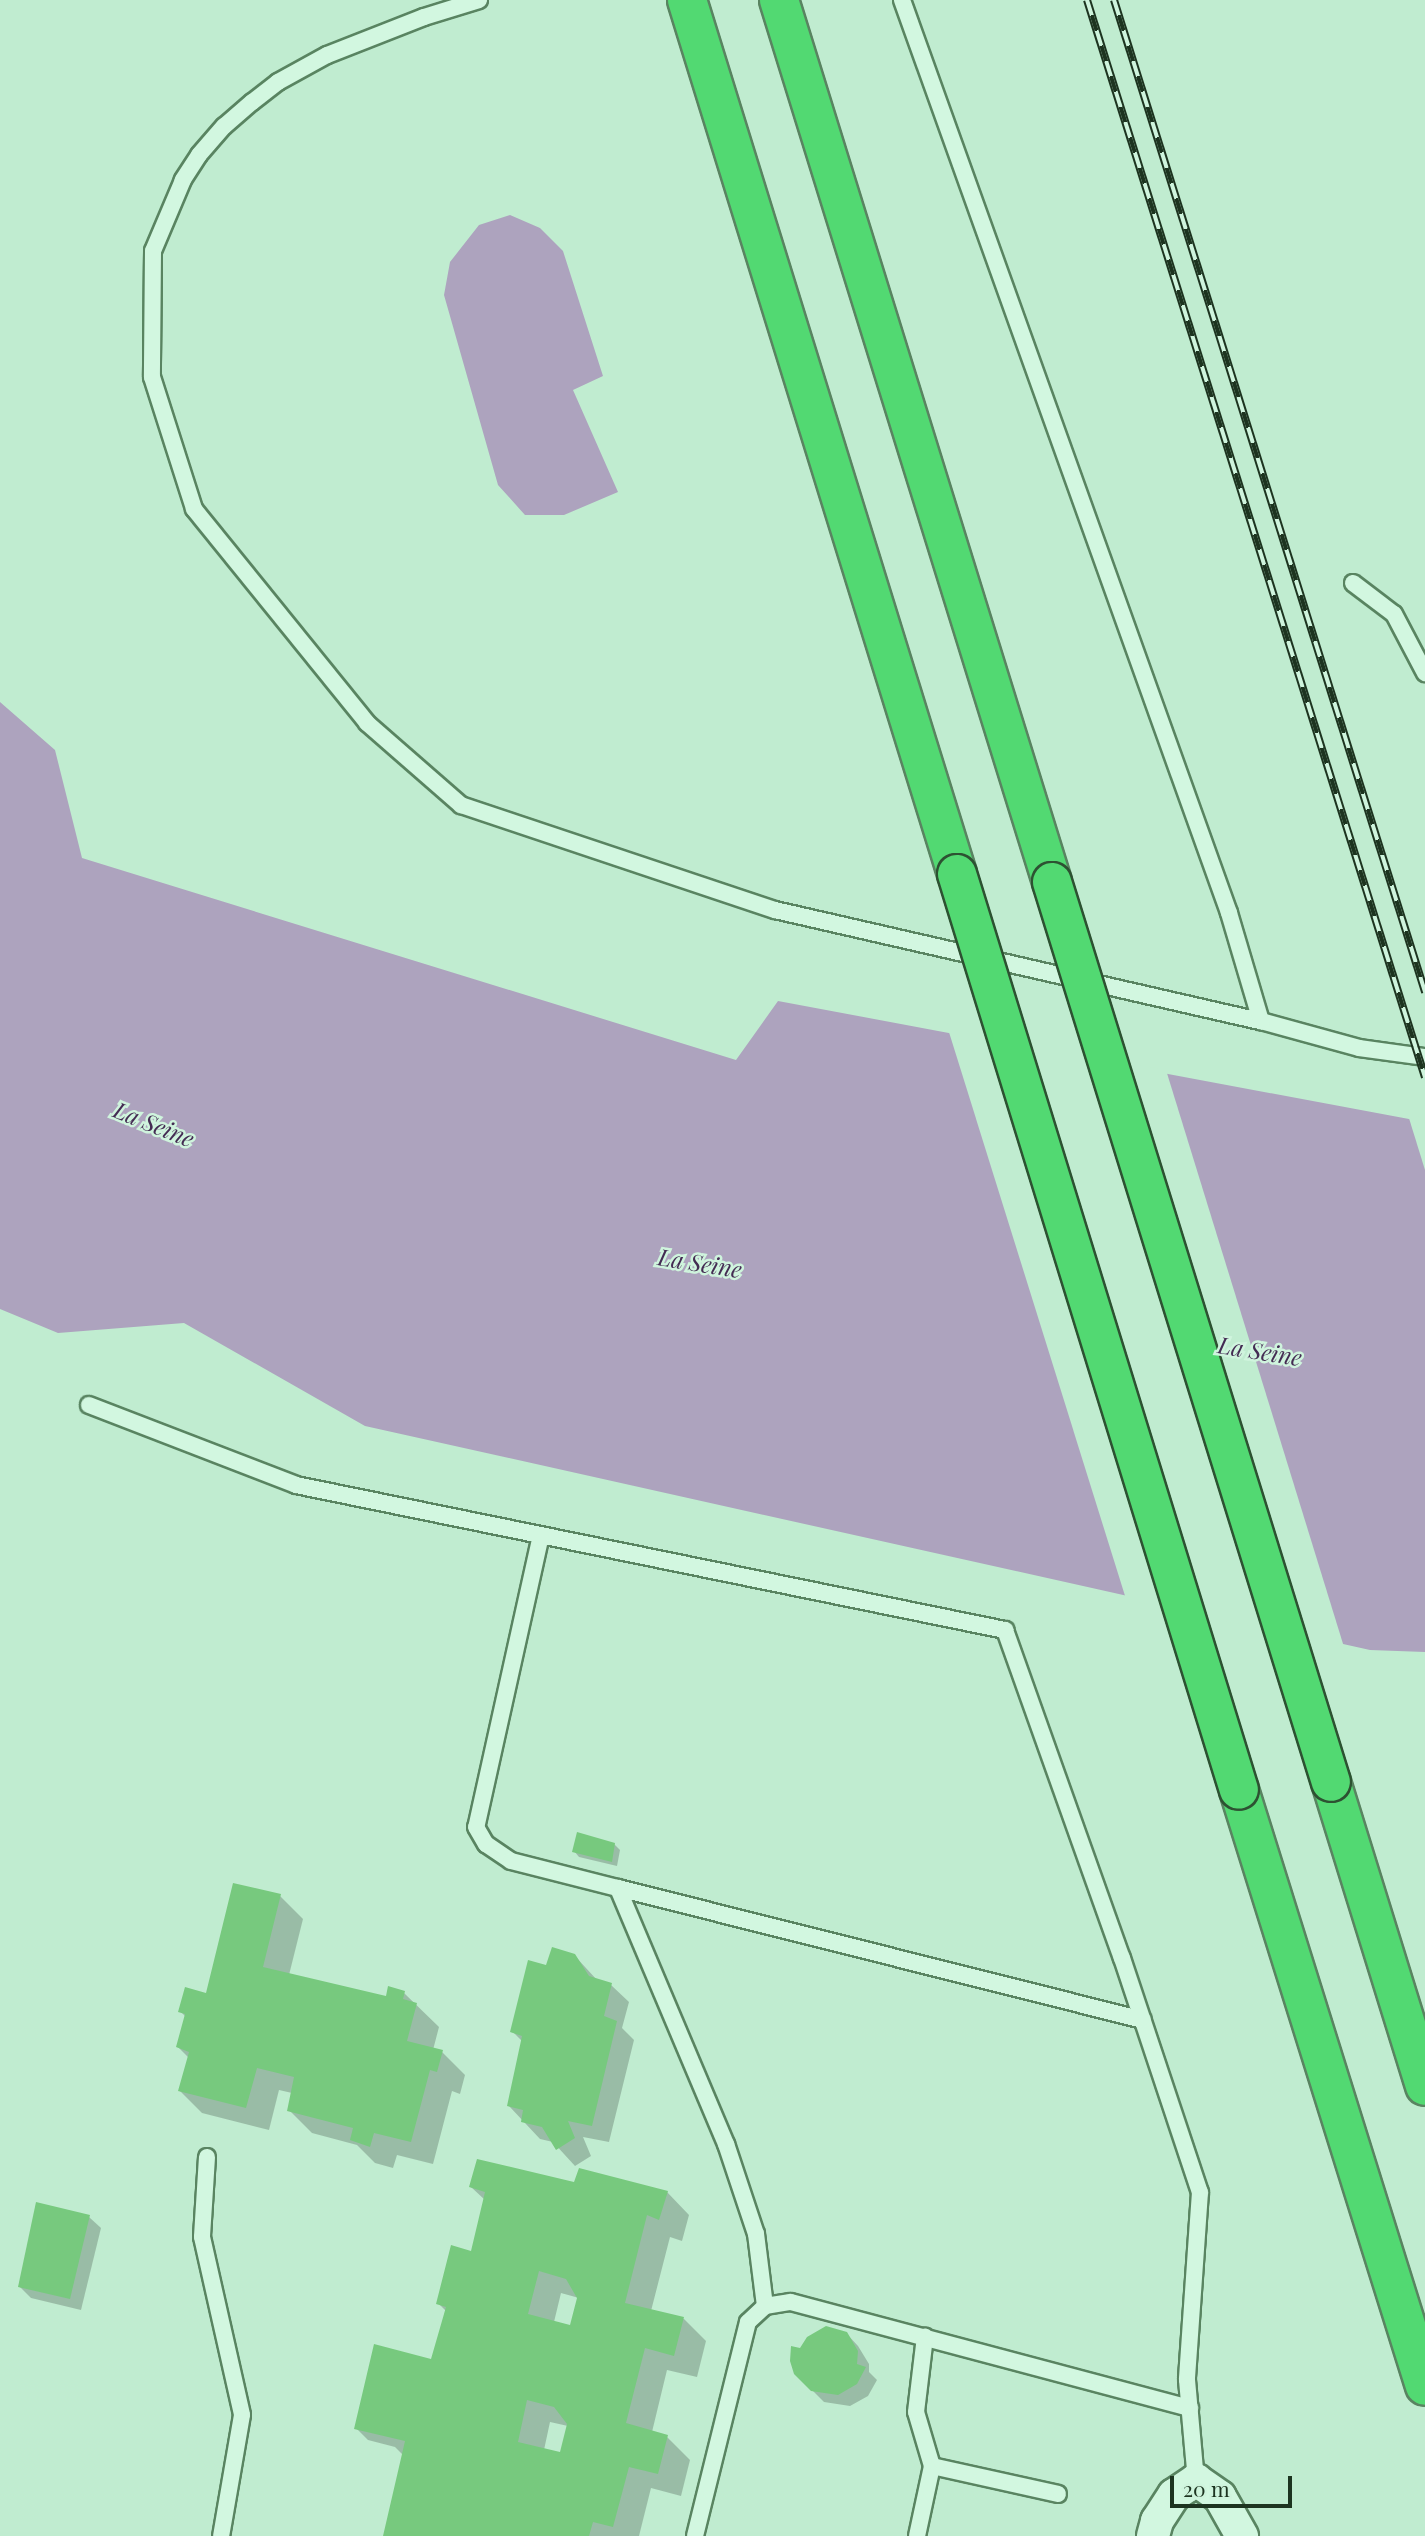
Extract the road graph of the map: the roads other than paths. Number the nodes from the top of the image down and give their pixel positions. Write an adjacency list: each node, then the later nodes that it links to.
1 (479, 0): 7 (lane)
2 (687, 0): 17 (highway, bridge)
3 (779, 0): 13 (highway, bridge)
4 (902, 0): 7 (lane)
5 (1353, 583): 6 (lane)
6 (1425, 673)
7 (1261, 1021): 8 (lane)
8 (1425, 1057)
9 (89, 1405): 10 (lane)
10 (541, 1535): 11 (lane); 12 (lane)
11 (618, 1888): 12 (lane); 15 (lane)
12 (1143, 2020): 18 (lane)
13 (1425, 2086)
14 (206, 2157): 22 (lane)
15 (765, 2306): 16 (lane); 23 (lane)
16 (925, 2337): 18 (lane); 19 (lane)
17 (1425, 2386)
18 (1190, 2408): 20 (lane)
19 (932, 2466): 21 (lane); 24 (lane)
20 (1196, 2480): 25 (street); 26 (street)
21 (1058, 2494)
22 (221, 2536)
23 (695, 2536)
24 (918, 2536)
25 (1153, 2536)
26 (1242, 2536)

